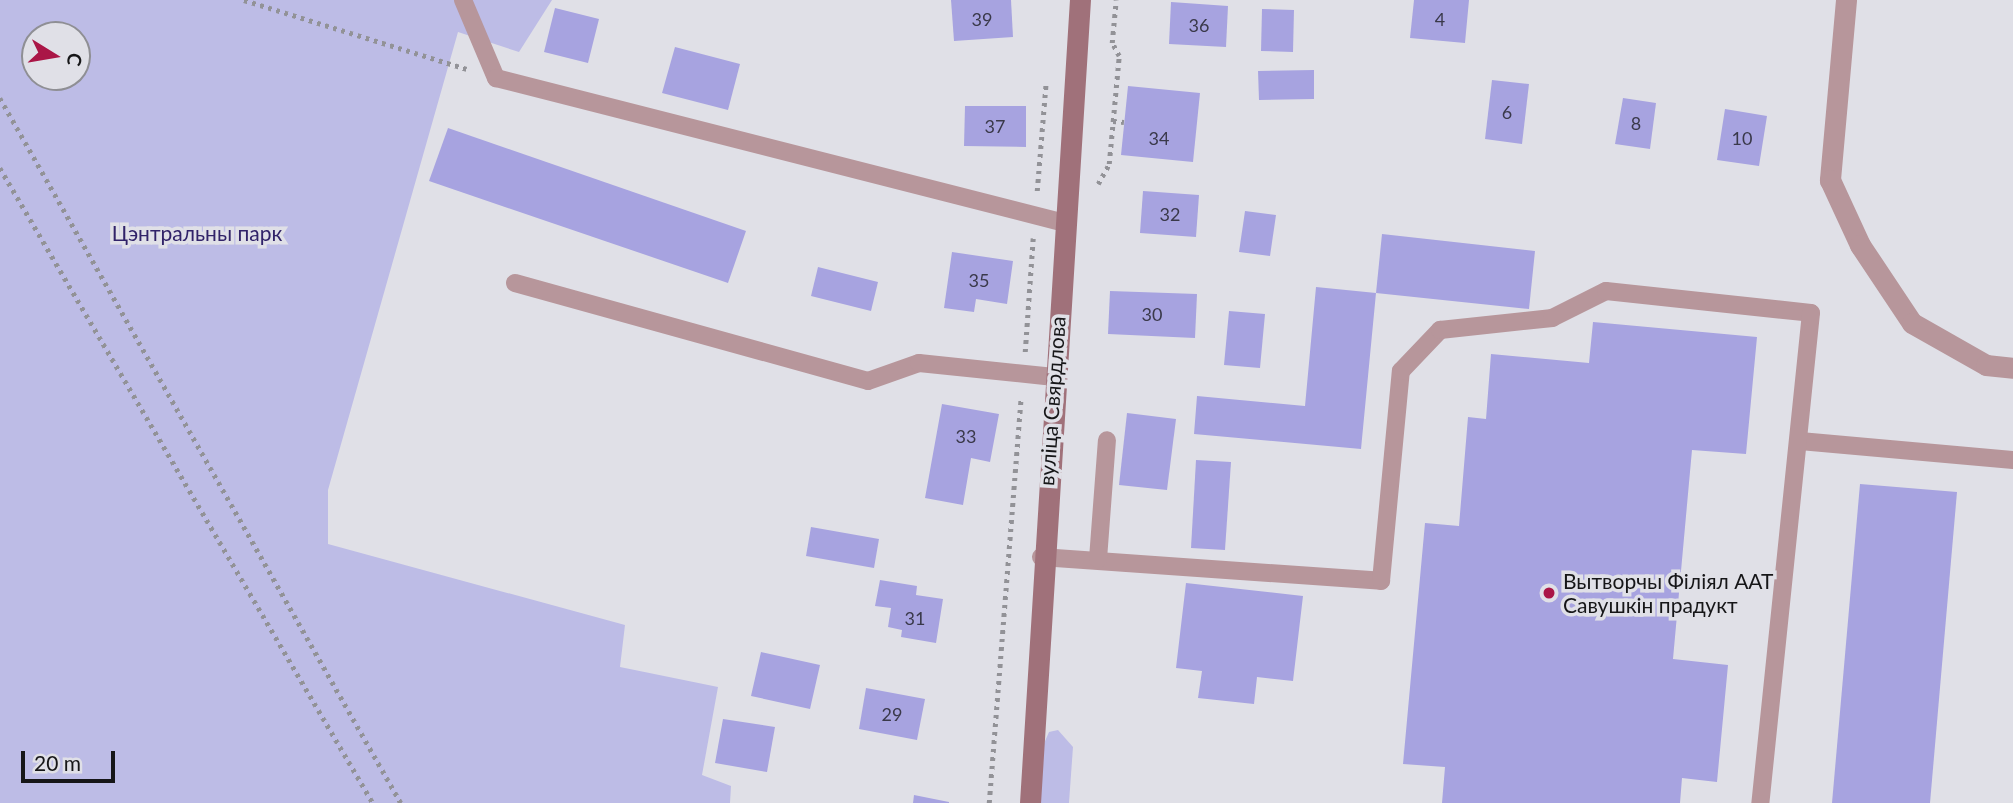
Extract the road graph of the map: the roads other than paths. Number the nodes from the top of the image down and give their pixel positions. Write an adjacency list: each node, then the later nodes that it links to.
1 (463, 0): 4 (lane)
2 (1080, 0): 4 (main road, вуліца Свярдлова)
3 (1846, 0): 6 (street)
4 (1065, 223): 7 (main road, вуліца Свярдлова)
5 (515, 283): 7 (lane)
6 (2013, 369)
7 (1054, 377): 11 (main road, вуліца Свярдлова)
8 (1107, 440): 12 (lane)
9 (1800, 441): 10 (lane); 12 (lane); 14 (lane)
10 (2013, 460)
11 (1041, 556): 12 (lane); 13 (main road, вуліца Свярдлова)
12 (1098, 559)
13 (1030, 803)
14 (1760, 803)

